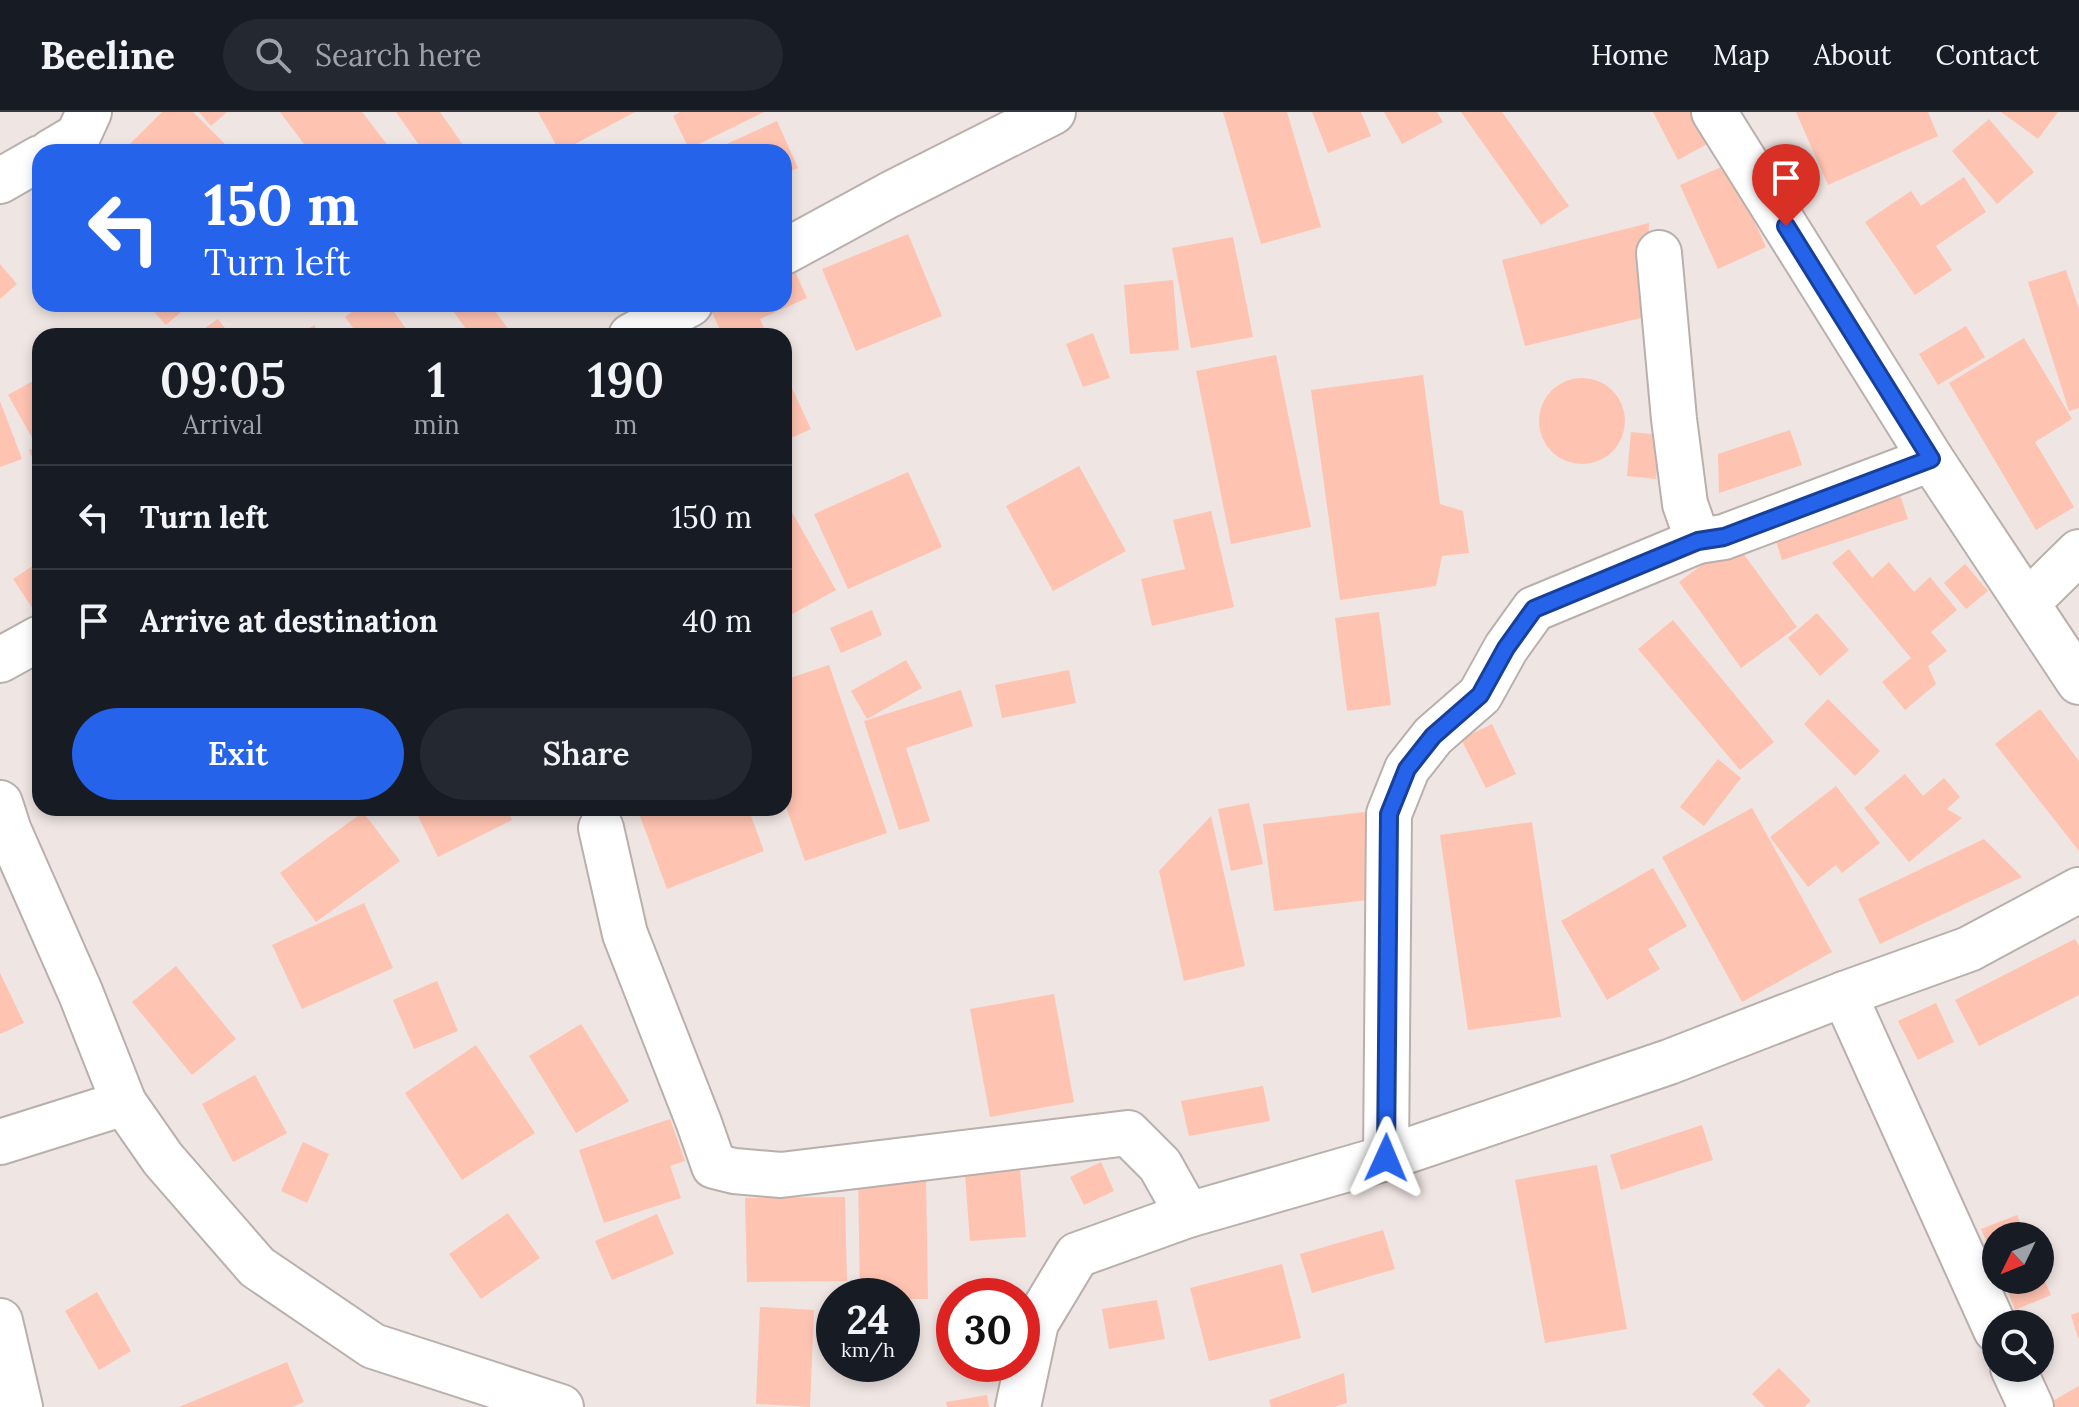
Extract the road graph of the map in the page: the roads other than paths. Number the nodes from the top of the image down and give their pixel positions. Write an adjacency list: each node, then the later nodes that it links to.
1 (89, 112): 4 (street)
2 (1053, 112): 7 (street)
3 (1714, 112): 11 (street)
4 (64, 144)
5 (32, 163): 6 (street)
6 (0, 181)
7 (792, 248)
8 (1659, 253): 12 (street)
9 (675, 312): 10 (street)
10 (646, 328)
11 (1931, 459): 12 (street); 14 (street)
12 (1698, 541): 24 (street)
13 (2079, 552): 14 (street)
14 (2027, 603): 17 (street)
15 (32, 642): 16 (street)
16 (0, 660)
17 (2079, 682)
18 (0, 803): 22 (street)
19 (601, 828): 25 (street)
20 (2079, 890): 21 (street)
21 (1844, 994): 24 (street); 26 (street)
22 (124, 1103): 23 (street); 30 (street)
23 (0, 1142)
24 (1386, 1158): 25 (street)
25 (1188, 1215): 31 (street)
26 (1987, 1310)
27 (0, 1321): 29 (street)
28 (2019, 1382): 32 (street)
29 (20, 1407)
30 (561, 1407)
31 (1018, 1407)
32 (2031, 1407)

